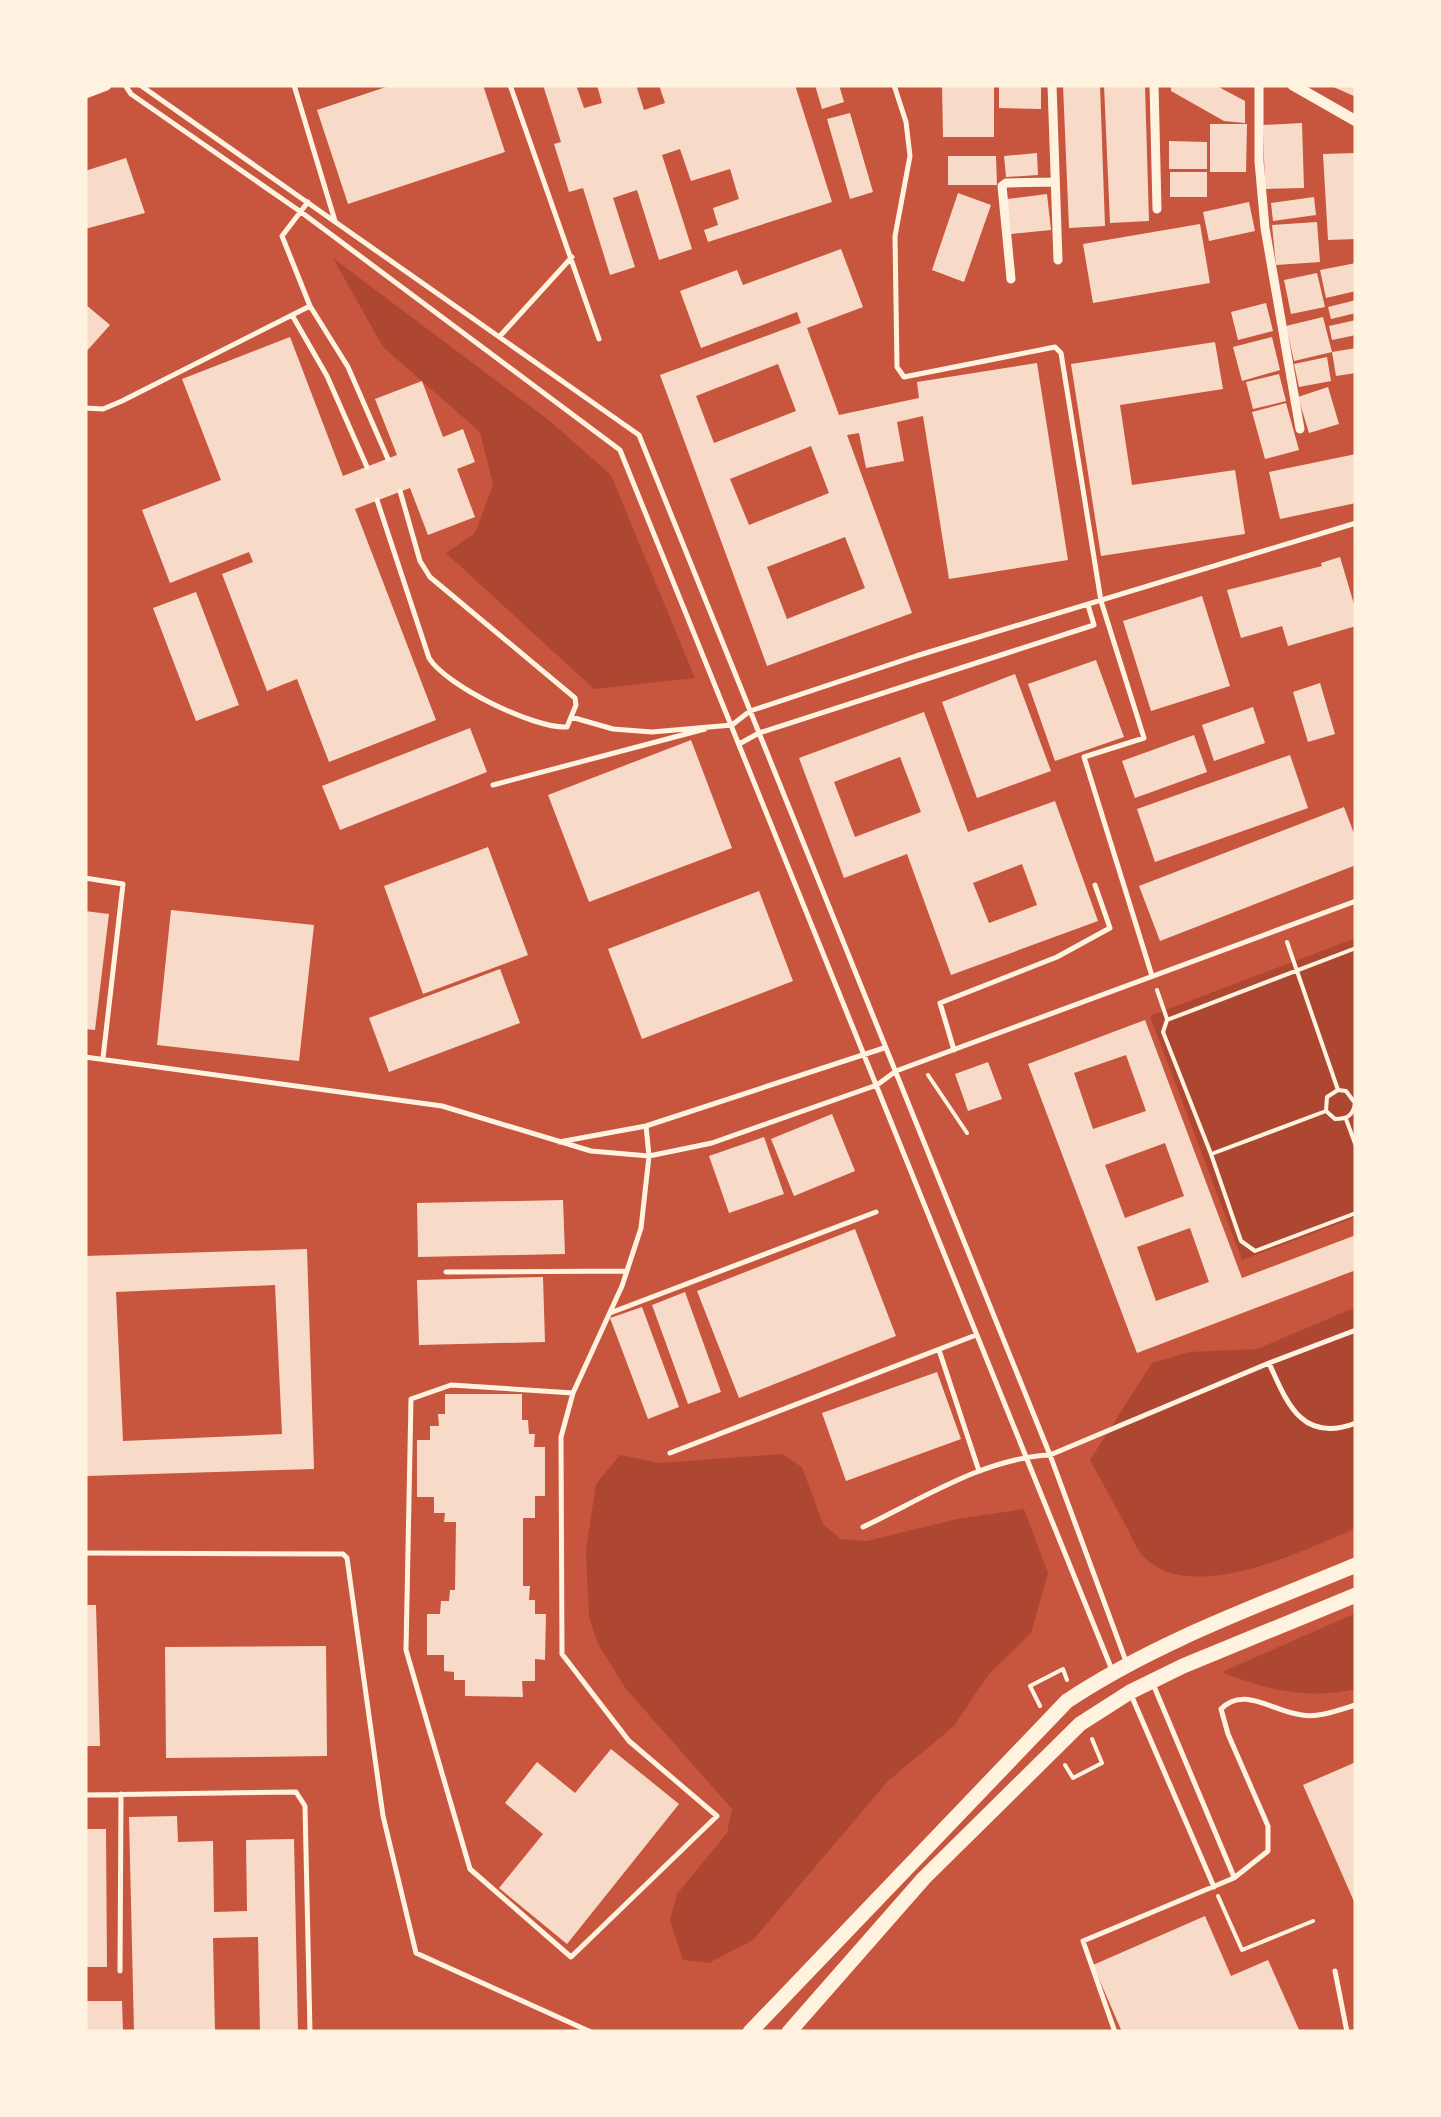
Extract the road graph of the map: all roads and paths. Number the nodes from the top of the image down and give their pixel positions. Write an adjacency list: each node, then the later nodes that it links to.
1 (106, 85): 11 (street)
2 (126, 85): 16 (lane)
3 (140, 85): 14 (lane)
4 (294, 85): 17 (lane)
5 (510, 85): 18 (lane)
6 (894, 85): 32 (lane)
7 (1052, 85): 13 (street)
8 (1154, 85): 15 (street)
9 (1259, 85): 26 (street)
10 (1293, 85): 12 (street)
11 (85, 92)
12 (1356, 121)
13 (1054, 182): 19 (street); 20 (street)
14 (308, 202): 16 (lane); 17 (lane)
15 (1157, 210)
16 (301, 212): 21 (lane); 37 (lane)
17 (335, 222): 23 (lane)
18 (572, 257): 23 (lane); 24 (lane)
19 (1058, 260)
20 (1010, 278)
21 (310, 306): 22 (lane); 27 (lane)
22 (292, 315): 25 (lane); 28 (lane)
23 (500, 336): 34 (lane)
24 (600, 339)
25 (85, 408)
26 (1300, 429)
27 (388, 458)
28 (367, 467)
29 (400, 491): 35 (lane)
30 (378, 500): 35 (lane)
31 (1356, 522): 32 (lane)
32 (1101, 600): 33 (lane); 47 (lane)
33 (1088, 604): 34 (lane); 38 (lane)
34 (750, 711): 37 (lane); 38 (lane)
35 (571, 717): 36 (lane)
36 (722, 724): 37 (lane); 40 (lane)
37 (732, 725): 39 (lane)
38 (759, 732): 39 (lane); 49 (lane)
39 (739, 744): 51 (lane)
40 (493, 785)
41 (85, 878): 53 (lane)
42 (1095, 885): 50 (lane)
43 (1356, 901): 44 (lane)
44 (1283, 928): 46 (path); 47 (lane)
45 (1356, 948): 46 (path)
46 (1295, 971): 48 (path); 57 (path)
47 (1152, 976): 48 (path); 50 (lane)
48 (1167, 1020): 65 (path)
49 (885, 1048): 51 (lane); 55 (lane)
50 (954, 1050): 54 (lane)
51 (864, 1054): 56 (lane); 61 (lane)
52 (85, 1056): 53 (lane)
53 (103, 1058): 63 (lane)
54 (920, 1062): 55 (lane); 62 (path)
55 (896, 1071): 56 (lane); 79 (lane)
56 (877, 1084): 66 (lane); 73 (lane)
57 (1338, 1090): 58 (path); 59 (path)
58 (1354, 1096): 60 (path)
59 (1326, 1112): 60 (path); 65 (path)
60 (1346, 1119): 64 (path)
61 (646, 1126): 63 (lane); 66 (lane)
62 (966, 1133)
63 (556, 1142): 66 (lane)
64 (1356, 1146)
65 (1212, 1154): 68 (path)
66 (649, 1156): 69 (lane)
67 (876, 1212): 71 (lane)
68 (1356, 1213)
69 (626, 1271): 70 (lane); 71 (lane)
70 (446, 1272)
71 (607, 1314): 76 (lane)
72 (1356, 1330): 75 (lane)
73 (976, 1335): 74 (lane); 80 (lane)
74 (939, 1350): 78 (lane); 81 (lane)
75 (1269, 1362): 77 (lane); 79 (lane)
76 (573, 1393): 76 (lane)
77 (1356, 1423)
78 (670, 1453)
79 (1050, 1455): 80 (lane); 86 (lane)
80 (1025, 1456): 81 (lane); 86 (lane)
81 (979, 1472): 82 (lane)
82 (863, 1527)
83 (85, 1553): 102 (lane)
84 (1356, 1565): 86 (main road)
85 (1356, 1595): 88 (main road)
86 (1119, 1667): 103 (main road)
87 (1063, 1669): 91 (path)
88 (1152, 1682): 89 (main road); 96 (lane)
89 (1130, 1692): 97 (lane); 104 (main road)
90 (1356, 1705): 96 (lane)
91 (1040, 1706)
92 (1102, 1763): 93 (path)
93 (1065, 1765)
94 (121, 1794): 95 (lane); 99 (lane); 101 (lane)
95 (85, 1795)
96 (1234, 1878): 97 (lane)
97 (1214, 1887): 98 (path); 105 (lane)
98 (1313, 1921)
99 (120, 1971)
100 (1335, 1971): 106 (lane)
101 (310, 2032)
102 (591, 2032)
103 (750, 2032)
104 (789, 2032)
105 (1115, 2032)
106 (1346, 2032)

